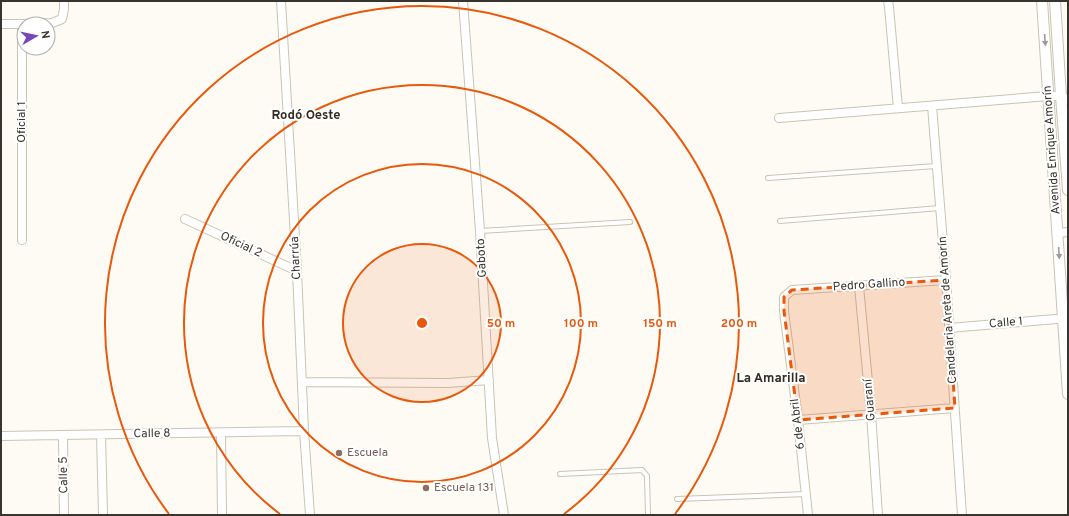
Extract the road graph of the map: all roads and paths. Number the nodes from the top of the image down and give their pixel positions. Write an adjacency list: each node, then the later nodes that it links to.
1 (64, 1): 7 (street)
2 (281, 1): 26 (street, Charrúa)
3 (463, 1): 23 (street, Gaboto)
4 (888, 1): 14 (street)
5 (1042, 1): 11 (street, Avenida Enrique Amorín, one-way to 11)
6 (1055, 1): 12 (street, Avenida Enrique Amorín)
7 (56, 21)
8 (1, 24): 9 (street)
9 (16, 24)
10 (22, 56): 25 (street, Oficial 1)
11 (1048, 96): 12 (street); 13 (street); 24 (street, Avenida Enrique Amorín)
12 (1064, 98): 18 (street, Avenida Enrique Amorín)
13 (932, 106): 14 (street); 16 (street, Candelaria Areta de Amorín)
14 (898, 108): 15 (street)
15 (779, 118)
16 (937, 166): 17 (lane); 19 (street, Candelaria Areta de Amorín)
17 (768, 178)
18 (1068, 190)
19 (940, 208): 21 (lane); 27 (street, Candelaria Areta de Amorín)
20 (185, 219): 26 (street, Oficial 2)
21 (780, 221)
22 (630, 222): 23 (lane)
23 (480, 231): 32 (street, Gaboto)
24 (1063, 232): 30 (street, Avenida Enrique Amorín, one-way to 30)
25 (22, 240)
26 (297, 271): 33 (street, Charrúa)
27 (946, 280): 28 (street, Pedro Gallino); 31 (street, Candelaria Areta de Amorín)
28 (860, 286): 29 (street, Pedro Gallino); 36 (street, Guaraní)
29 (792, 290): 37 (street, 6 de Abril)
30 (1066, 318): 31 (street, Calle 1); 34 (street, Avenida Enrique Amorín)
31 (949, 328): 35 (street, Candelaria Areta de Amorín)
32 (489, 380): 33 (street); 50 (street, Gaboto)
33 (302, 382): 38 (street, Charrúa)
34 (1068, 394)
35 (955, 408): 36 (street); 54 (street, Candelaria Areta de Amorín)
36 (871, 414): 37 (street); 53 (street, Guaraní)
37 (798, 420): 44 (street, 6 de Abril)
38 (304, 431): 39 (street, Calle 8); 49 (street, Charrúa)
39 (220, 433): 40 (street, Calle 8); 48 (street)
40 (101, 435): 42 (street, Calle 8); 47 (street)
41 (1, 436): 42 (street, Calle 8)
42 (64, 436): 46 (street, Calle 5)
43 (560, 474): 51 (lane)
44 (806, 494): 45 (lane); 52 (street, 6 de Abril)
45 (677, 499)
46 (64, 515)
47 (103, 515)
48 (222, 515)
49 (310, 515)
50 (504, 515)
51 (648, 515)
52 (808, 515)
53 (878, 515)
54 (962, 515)

